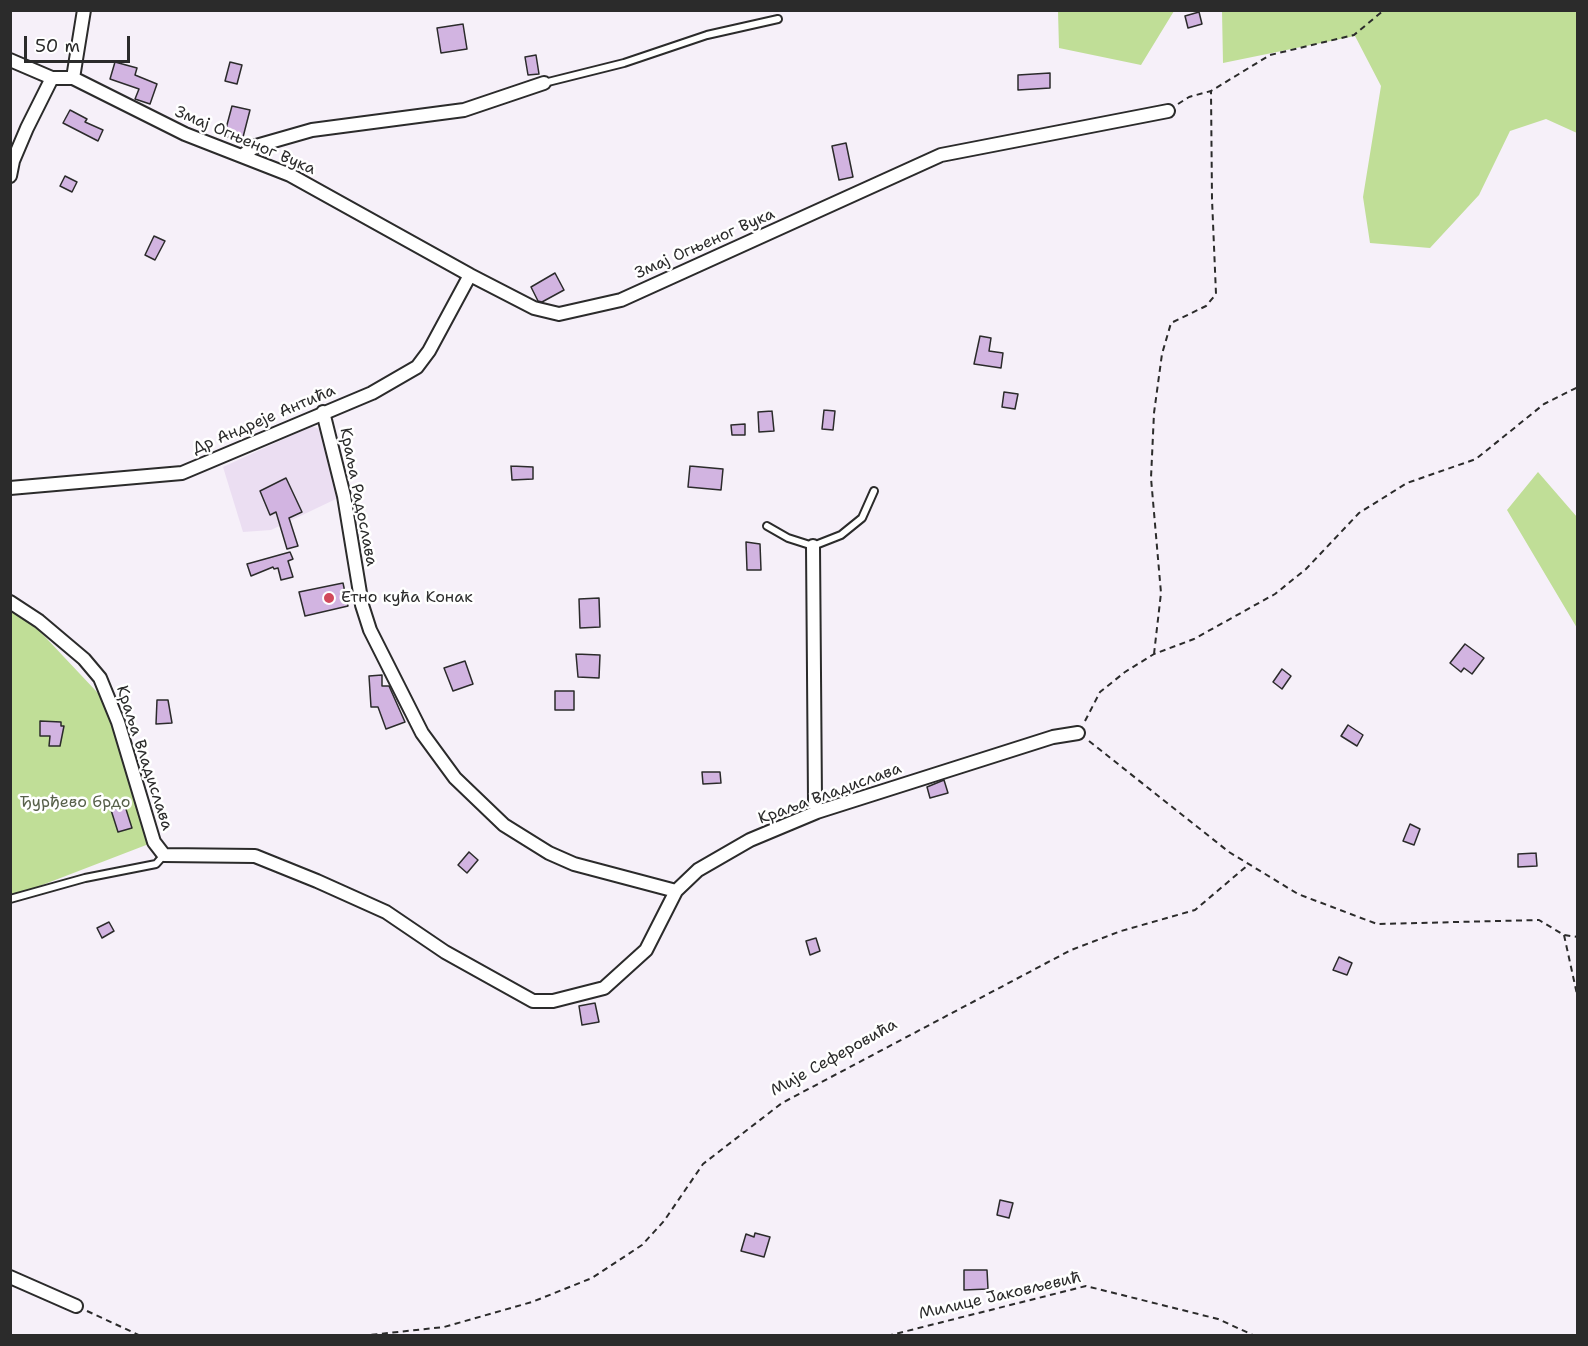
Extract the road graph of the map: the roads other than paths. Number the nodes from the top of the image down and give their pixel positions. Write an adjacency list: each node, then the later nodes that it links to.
1 (84, 10): 5 (street)
2 (778, 19): 6 (lane)
3 (10, 60): 4 (street)
4 (52, 78): 5 (street, Змај Огњеног Вука); 9 (street)
5 (73, 78): 8 (street, Змај Огњеног Вука)
6 (544, 82): 8 (street)
7 (1168, 111): 10 (street, Змај Огњеног Вука)
8 (243, 154): 10 (street, Змај Огњеног Вука)
9 (10, 176)
10 (470, 275): 11 (street, Др Андреје Антића)
11 (323, 412): 12 (street, Др Андреје Антића); 20 (street, Краља Радослава)
12 (10, 488)
13 (874, 491): 15 (lane)
14 (767, 526): 15 (lane)
15 (813, 546): 18 (street)
16 (10, 602): 19 (street, Краља Владислава)
17 (1078, 733): 18 (street, Краља Владислава)
18 (817, 812): 20 (street, Краља Владислава)
19 (164, 855): 20 (street, Краља Владислава); 21 (lane)
20 (676, 891)
21 (10, 899)
22 (10, 1277): 23 (street)
23 (76, 1306)

